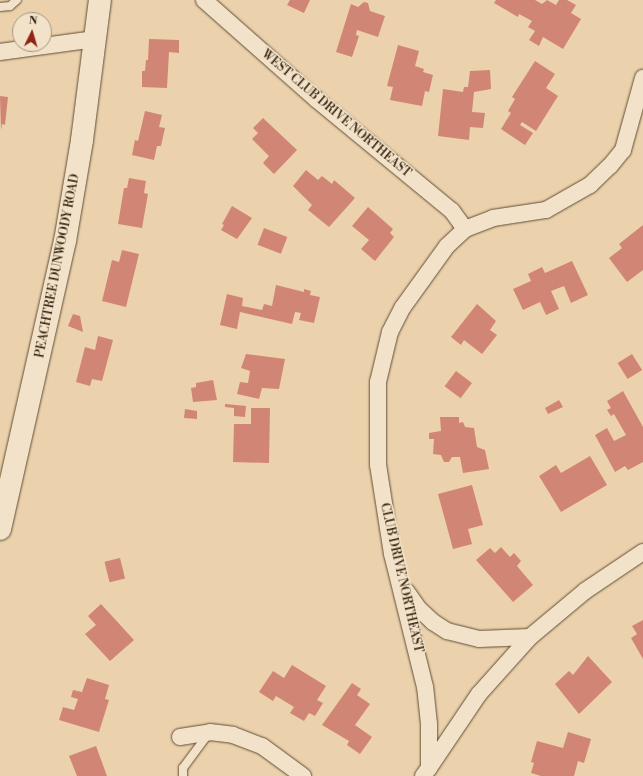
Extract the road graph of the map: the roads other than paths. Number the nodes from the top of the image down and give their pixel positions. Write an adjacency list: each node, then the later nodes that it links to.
1 (18, 0): 4 (lane)
2 (100, 0): 5 (main road, PEACHTREE DUNWOODY ROAD)
3 (204, 0): 8 (street, WEST CLUB DRIVE NORTHEAST)
4 (0, 8)
5 (95, 39): 6 (street); 9 (main road, PEACHTREE DUNWOODY ROAD)
6 (0, 52)
7 (643, 78): 8 (street, CLUB DRIVE NORTHEAST)
8 (465, 229): 12 (street, CLUB DRIVE NORTHEAST)
9 (6, 484): 10 (main road, PEACHTREE DUNWOODY ROAD)
10 (0, 529)
11 (643, 552): 13 (street)
12 (399, 574): 13 (street); 16 (street, CLUB DRIVE NORTHEAST)
13 (530, 637): 16 (street)
14 (210, 732): 15 (street); 17 (lane); 18 (street)
15 (180, 737)
16 (426, 772)
17 (183, 776)
18 (303, 776)

